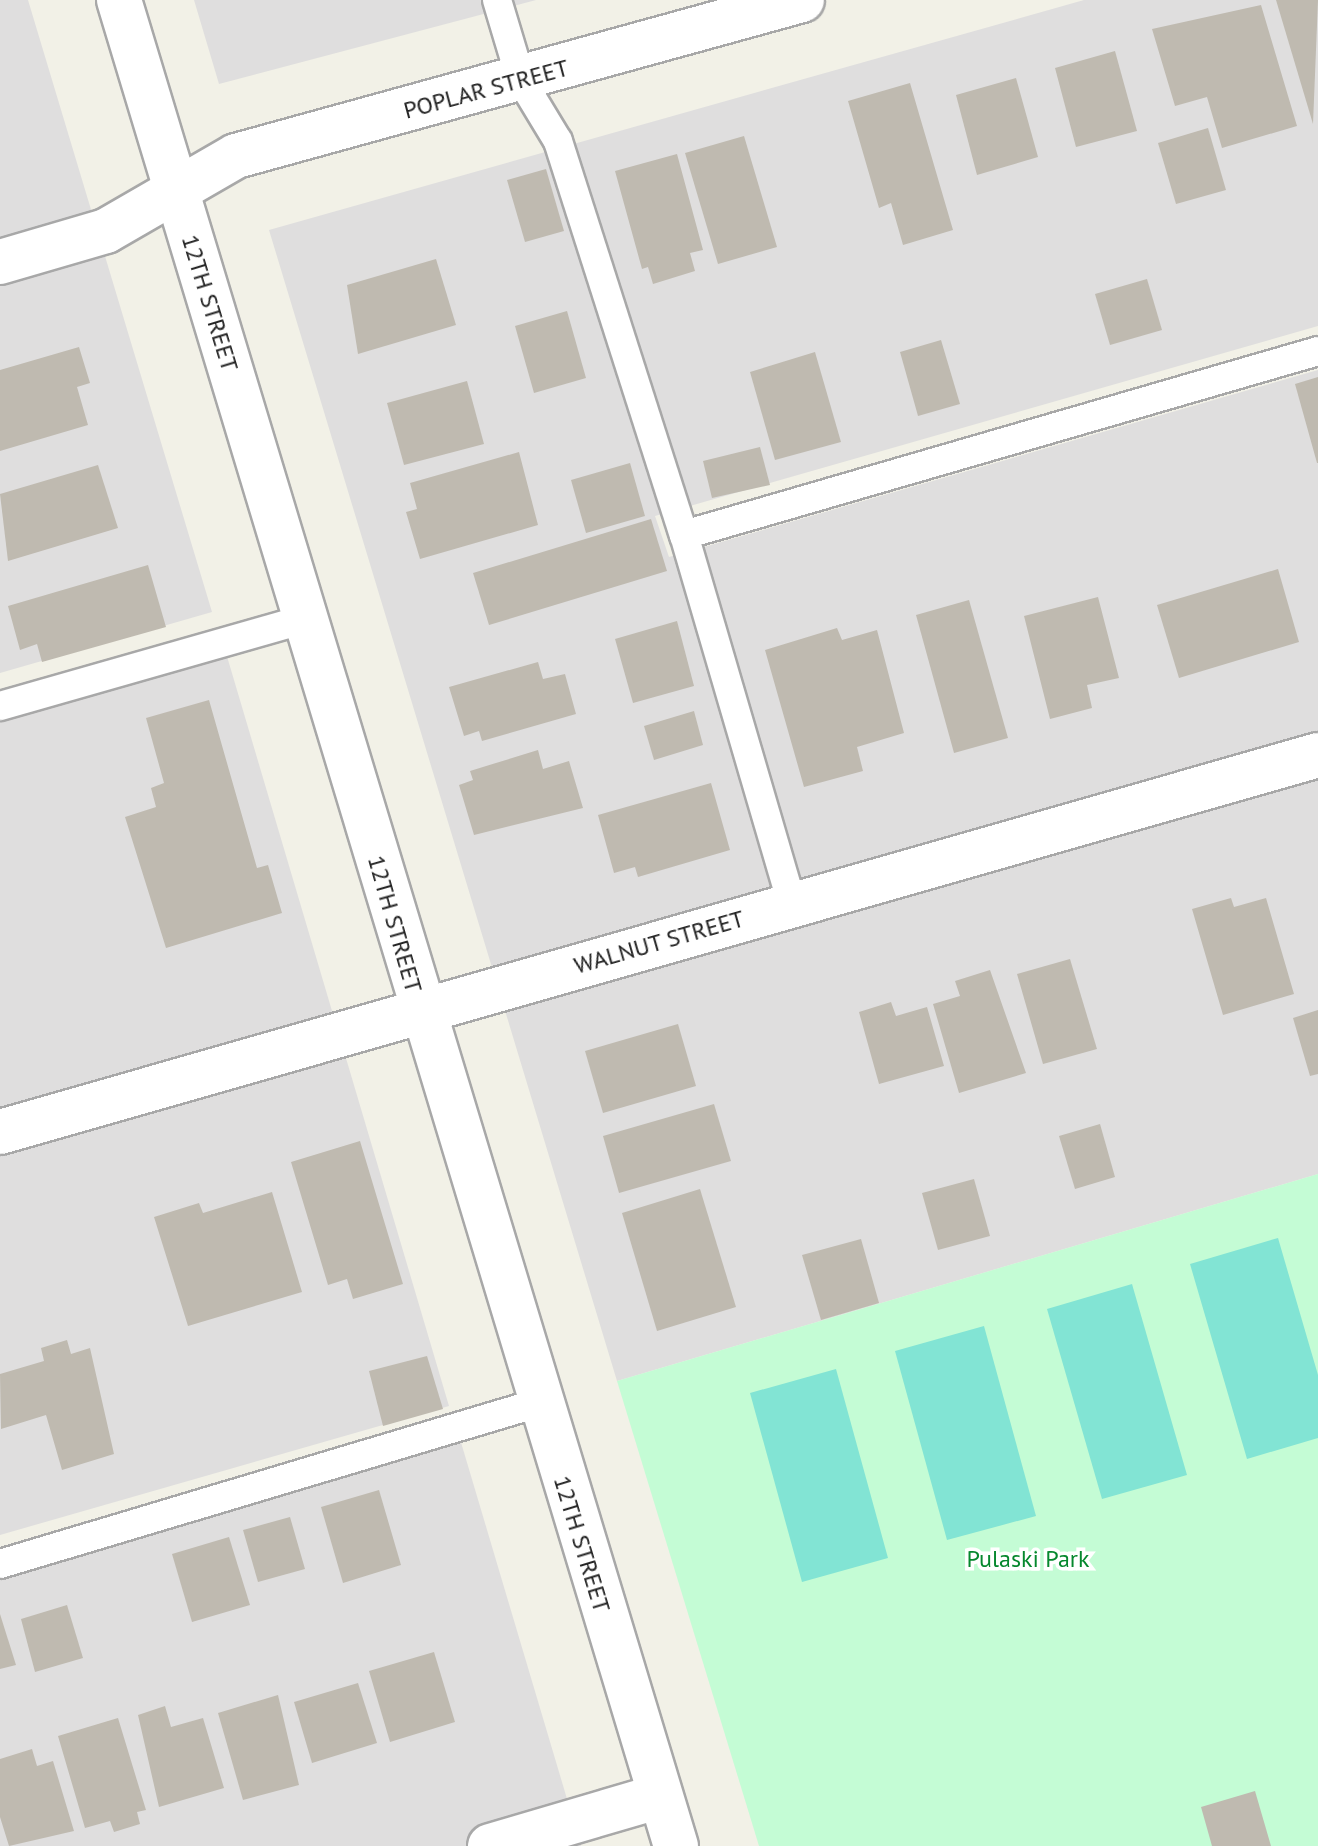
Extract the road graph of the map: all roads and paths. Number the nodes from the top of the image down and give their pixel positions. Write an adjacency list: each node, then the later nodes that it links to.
1 (119, 0): 5 (street, 12TH STREET)
2 (497, 0): 4 (lane)
3 (802, 0): 4 (street, POPLAR STREET)
4 (521, 80): 5 (street, POPLAR STREET); 8 (lane)
5 (178, 193): 6 (street, POPLAR STREET); 9 (street, 12TH STREET)
6 (0, 262)
7 (1318, 351): 8 (lane)
8 (684, 535): 12 (lane)
9 (305, 619): 10 (lane); 13 (street, 12TH STREET)
10 (0, 706)
11 (1318, 755): 12 (street, WALNUT STREET)
12 (792, 904): 13 (street, WALNUT STREET)
13 (420, 1010): 14 (street, WALNUT STREET); 15 (street, 12TH STREET)
14 (0, 1132)
15 (538, 1403): 16 (lane); 17 (street, 12TH STREET)
16 (0, 1564)
17 (660, 1796): 18 (street); 19 (street, 12TH STREET)
18 (490, 1846)
19 (676, 1846)

